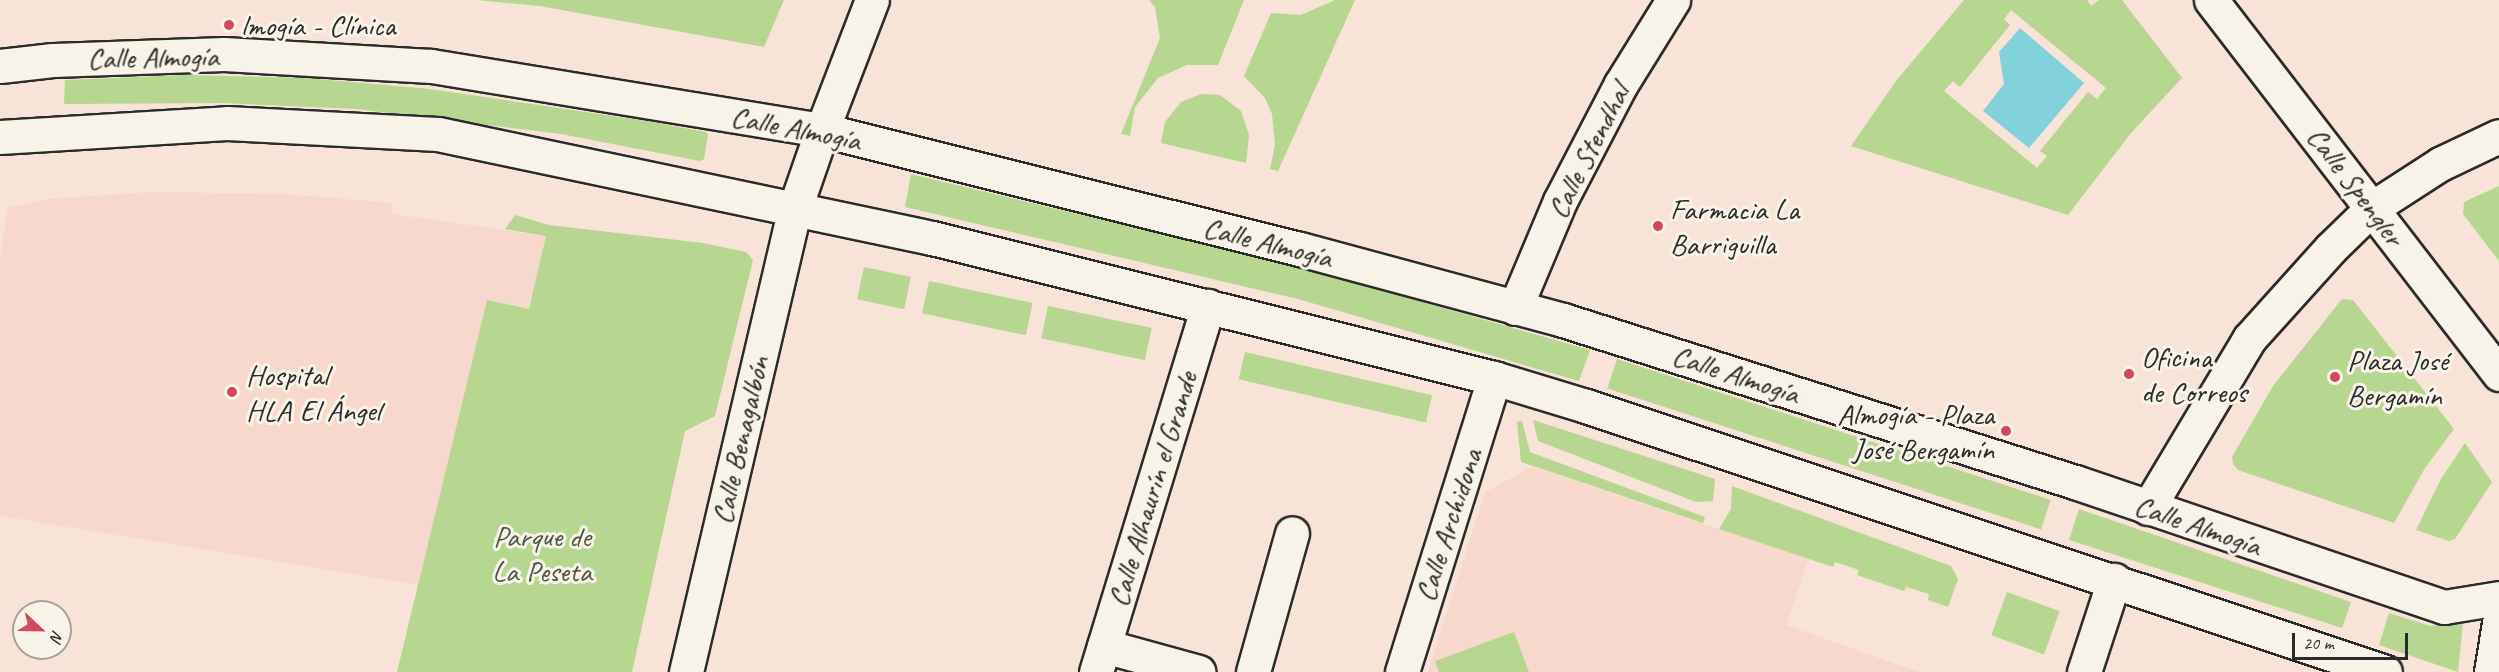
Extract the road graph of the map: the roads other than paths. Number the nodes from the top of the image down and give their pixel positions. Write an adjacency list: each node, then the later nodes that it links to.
1 (872, 0): 5 (main road, Calle Benagalbón)
2 (1672, 0): 11 (main road, Calle Stendhal)
3 (2211, 0): 9 (main road, Calle Spengler)
4 (0, 66): 5 (main road, Calle Almogía)
5 (822, 130): 8 (main road, Calle Benagalbón); 11 (main road, Calle Almogía)
6 (2499, 136): 9 (main road)
7 (0, 137): 8 (main road)
8 (795, 208): 10 (main road); 20 (main road, Calle Benagalbón)
9 (2373, 208): 12 (main road, Calle Spengler); 14 (main road)
10 (1208, 306): 13 (main road); 19 (main road, Calle Alhaurín el Grande)
11 (1515, 308): 14 (main road, Calle Almogía)
12 (2499, 374)
13 (1494, 378): 16 (main road); 23 (main road, Calle Archidona)
14 (2148, 508): 17 (main road, Calle Almogía)
15 (1292, 533): 22 (main road)
16 (2114, 580): 24 (main road); 25 (main road)
17 (2499, 598)
18 (2499, 623): 26 (main road)
19 (1100, 659): 21 (main road)
20 (686, 672)
21 (1199, 672)
22 (1253, 672)
23 (1402, 672)
24 (2084, 672)
25 (2385, 672)
26 (2492, 672)

